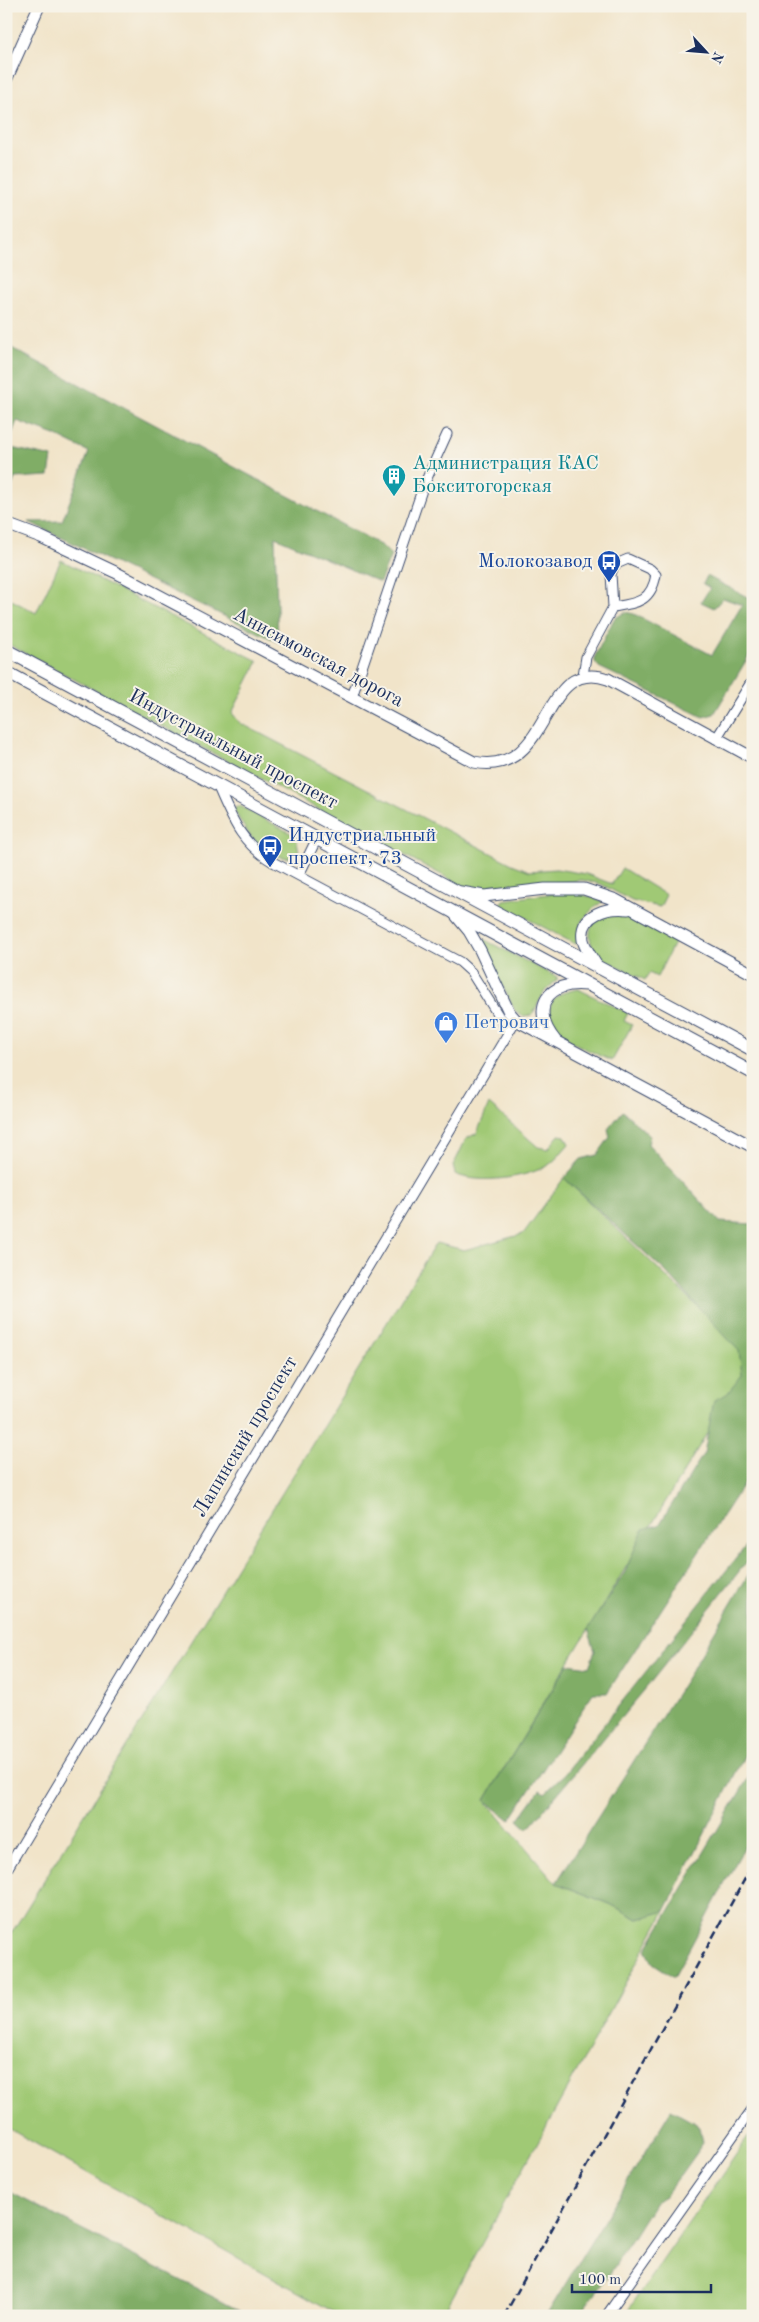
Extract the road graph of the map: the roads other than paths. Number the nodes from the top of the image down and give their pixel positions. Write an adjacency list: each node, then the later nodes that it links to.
1 (39, 6): 2 (street)
2 (6, 80)
3 (447, 434): 10 (street)
4 (6, 524): 10 (street, Анисимовская дорога)
5 (614, 608): 5 (street); 8 (street)
6 (6, 650): 16 (main road, Индустриальный проспект)
7 (6, 672): 13 (main road, Индустриальный проспект)
8 (583, 675): 10 (street, Анисимовская дорога); 11 (street)
9 (753, 679): 11 (street)
10 (352, 697)
11 (716, 739): 12 (street)
12 (753, 758)
13 (217, 785): 14 (main road, Индустриальный проспект); 15 (street)
14 (317, 838): 15 (street); 17 (main road, Индустриальный проспект)
15 (299, 875): 22 (street)
16 (459, 892): 18 (street); 19 (main road, Индустриальный проспект)
17 (449, 908): 21 (main road, Индустриальный проспект); 22 (street)
18 (633, 909): 19 (street); 20 (street)
19 (598, 968): 24 (main road, Индустриальный проспект)
20 (753, 974)
21 (589, 986): 23 (street); 25 (main road, Индустриальный проспект)
22 (513, 1025): 23 (street); 27 (street, Лапинский проспект)
23 (558, 1043): 26 (street)
24 (753, 1050)
25 (753, 1073)
26 (753, 1147)
27 (6, 1871)
28 (753, 2108): 29 (street)
29 (606, 2316)

